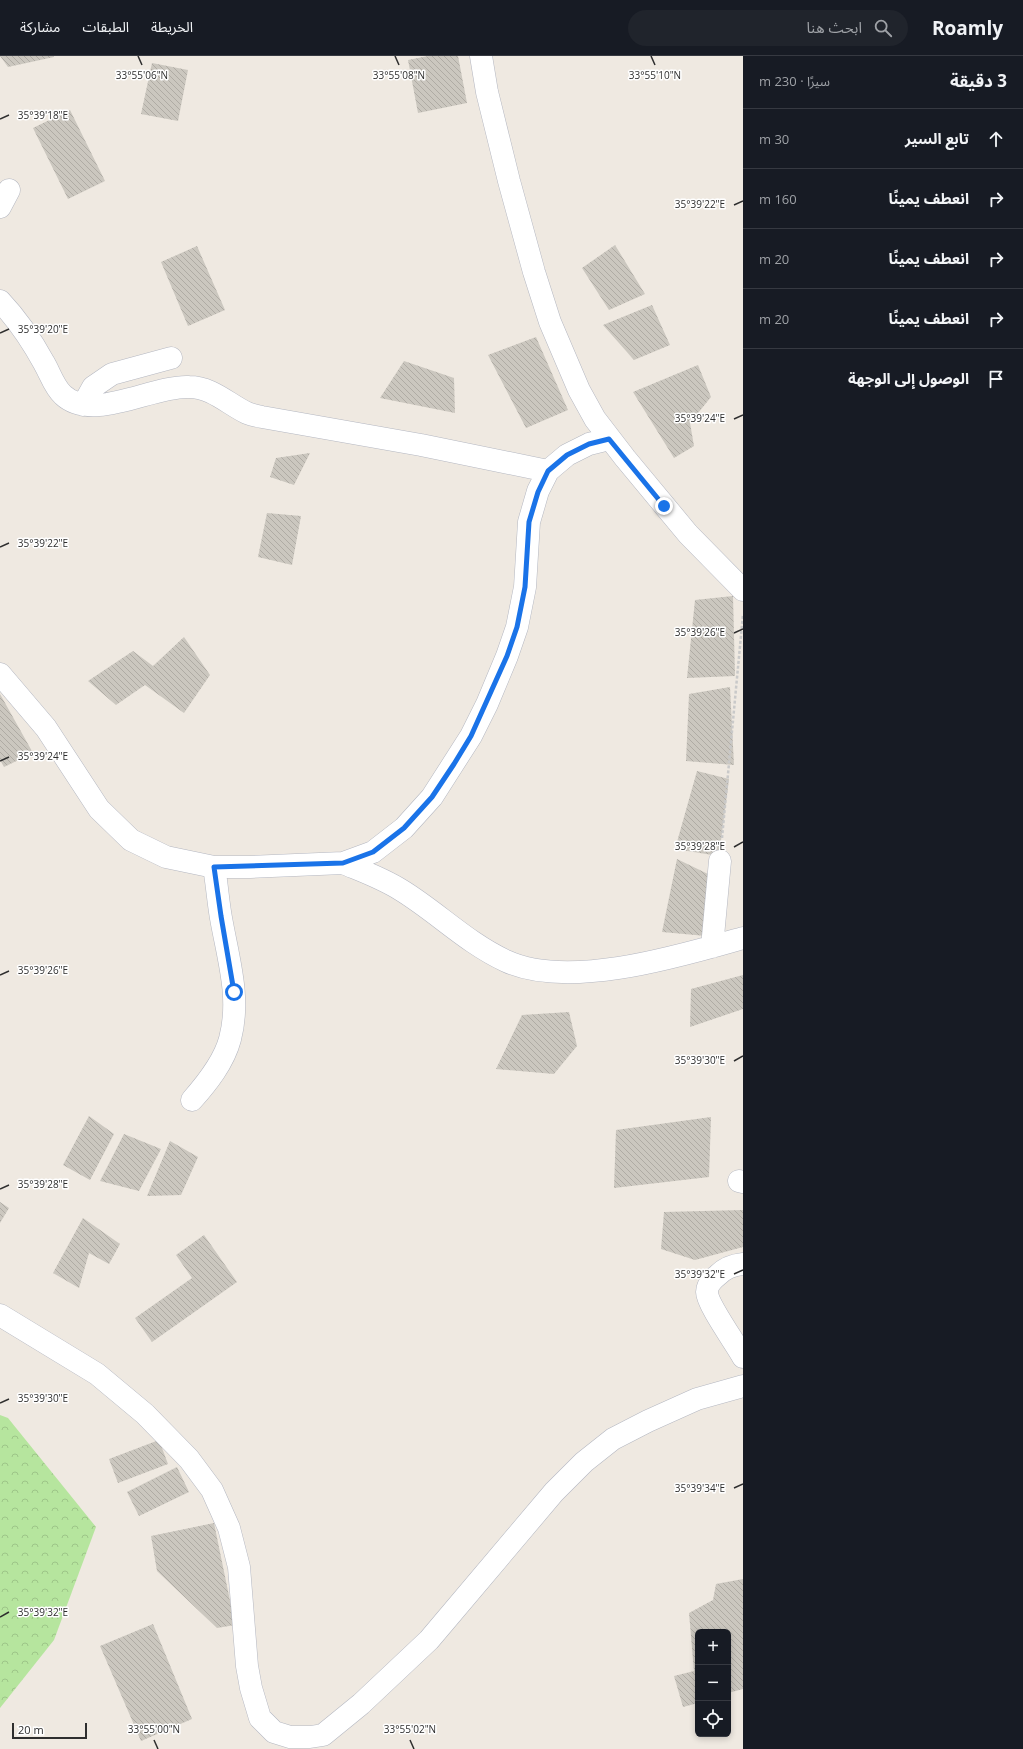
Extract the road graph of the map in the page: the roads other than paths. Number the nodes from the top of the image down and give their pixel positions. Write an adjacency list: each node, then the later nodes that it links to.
1 (481, 56): 5 (street)
2 (0, 301): 4 (street)
3 (172, 358): 4 (street)
4 (83, 405): 6 (street)
5 (609, 439): 6 (street); 7 (street)
6 (548, 471): 10 (street)
7 (743, 590)
8 (0, 674): 11 (street)
9 (720, 861): 13 (street)
10 (343, 863): 11 (street); 13 (street)
11 (214, 867): 14 (street)
12 (743, 938): 13 (street)
13 (712, 947)
14 (192, 1100)
15 (743, 1264): 17 (street)
16 (0, 1315): 18 (street)
17 (743, 1357)
18 (743, 1386)

